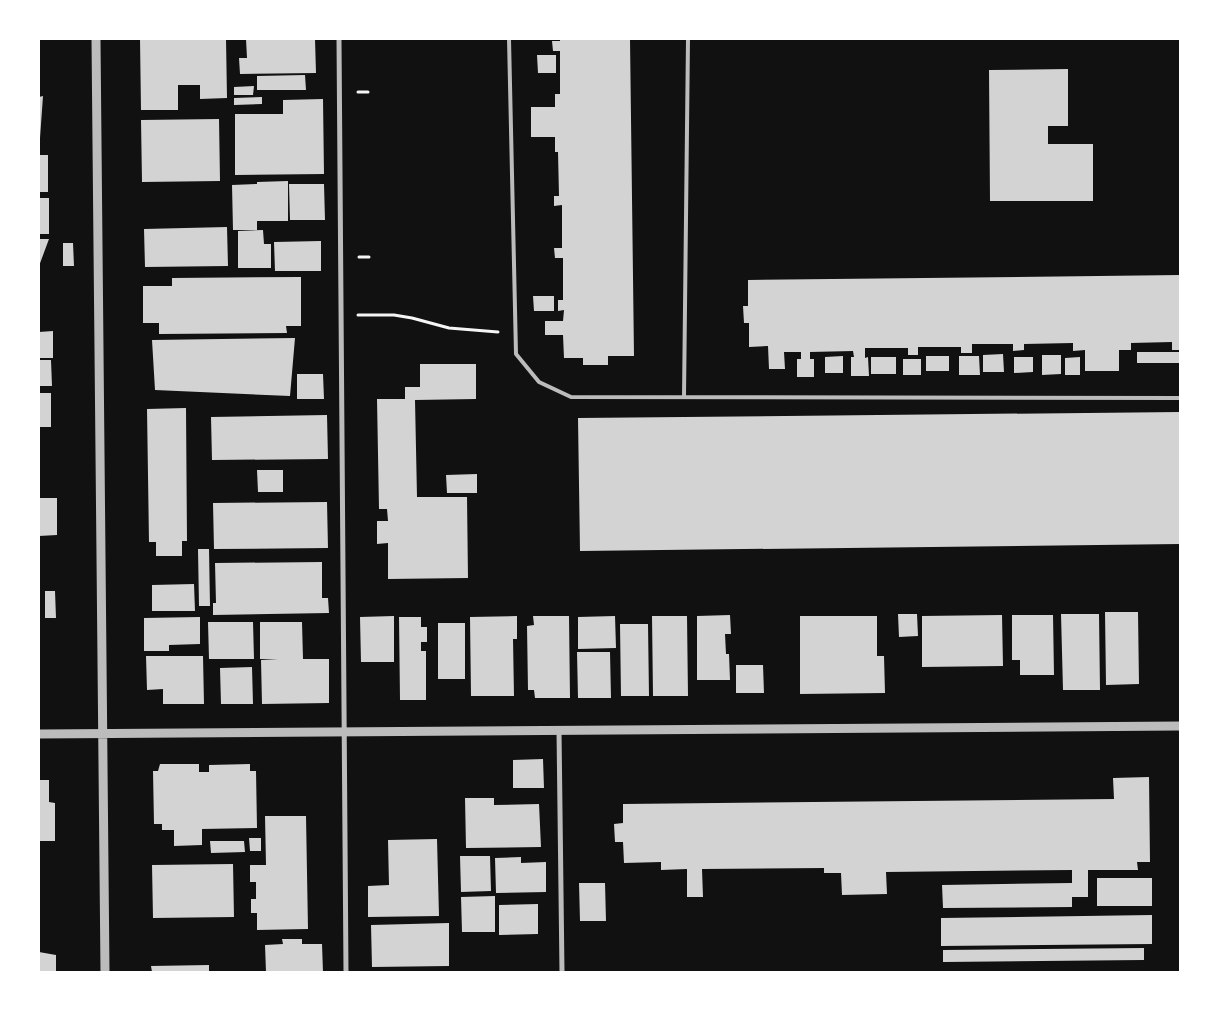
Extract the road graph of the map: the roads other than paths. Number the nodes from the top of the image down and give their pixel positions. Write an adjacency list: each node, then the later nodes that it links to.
1 (96, 39): 10 (street)
2 (339, 39): 9 (street)
3 (509, 39): 5 (lane)
4 (688, 39): 5 (lane)
5 (684, 397): 6 (lane)
6 (1180, 398)
7 (1180, 726): 8 (street)
8 (559, 730): 9 (street); 14 (street)
9 (344, 732): 10 (street); 13 (street)
10 (103, 733): 11 (street); 12 (street)
11 (39, 734)
12 (105, 972)
13 (346, 972)
14 (562, 972)

